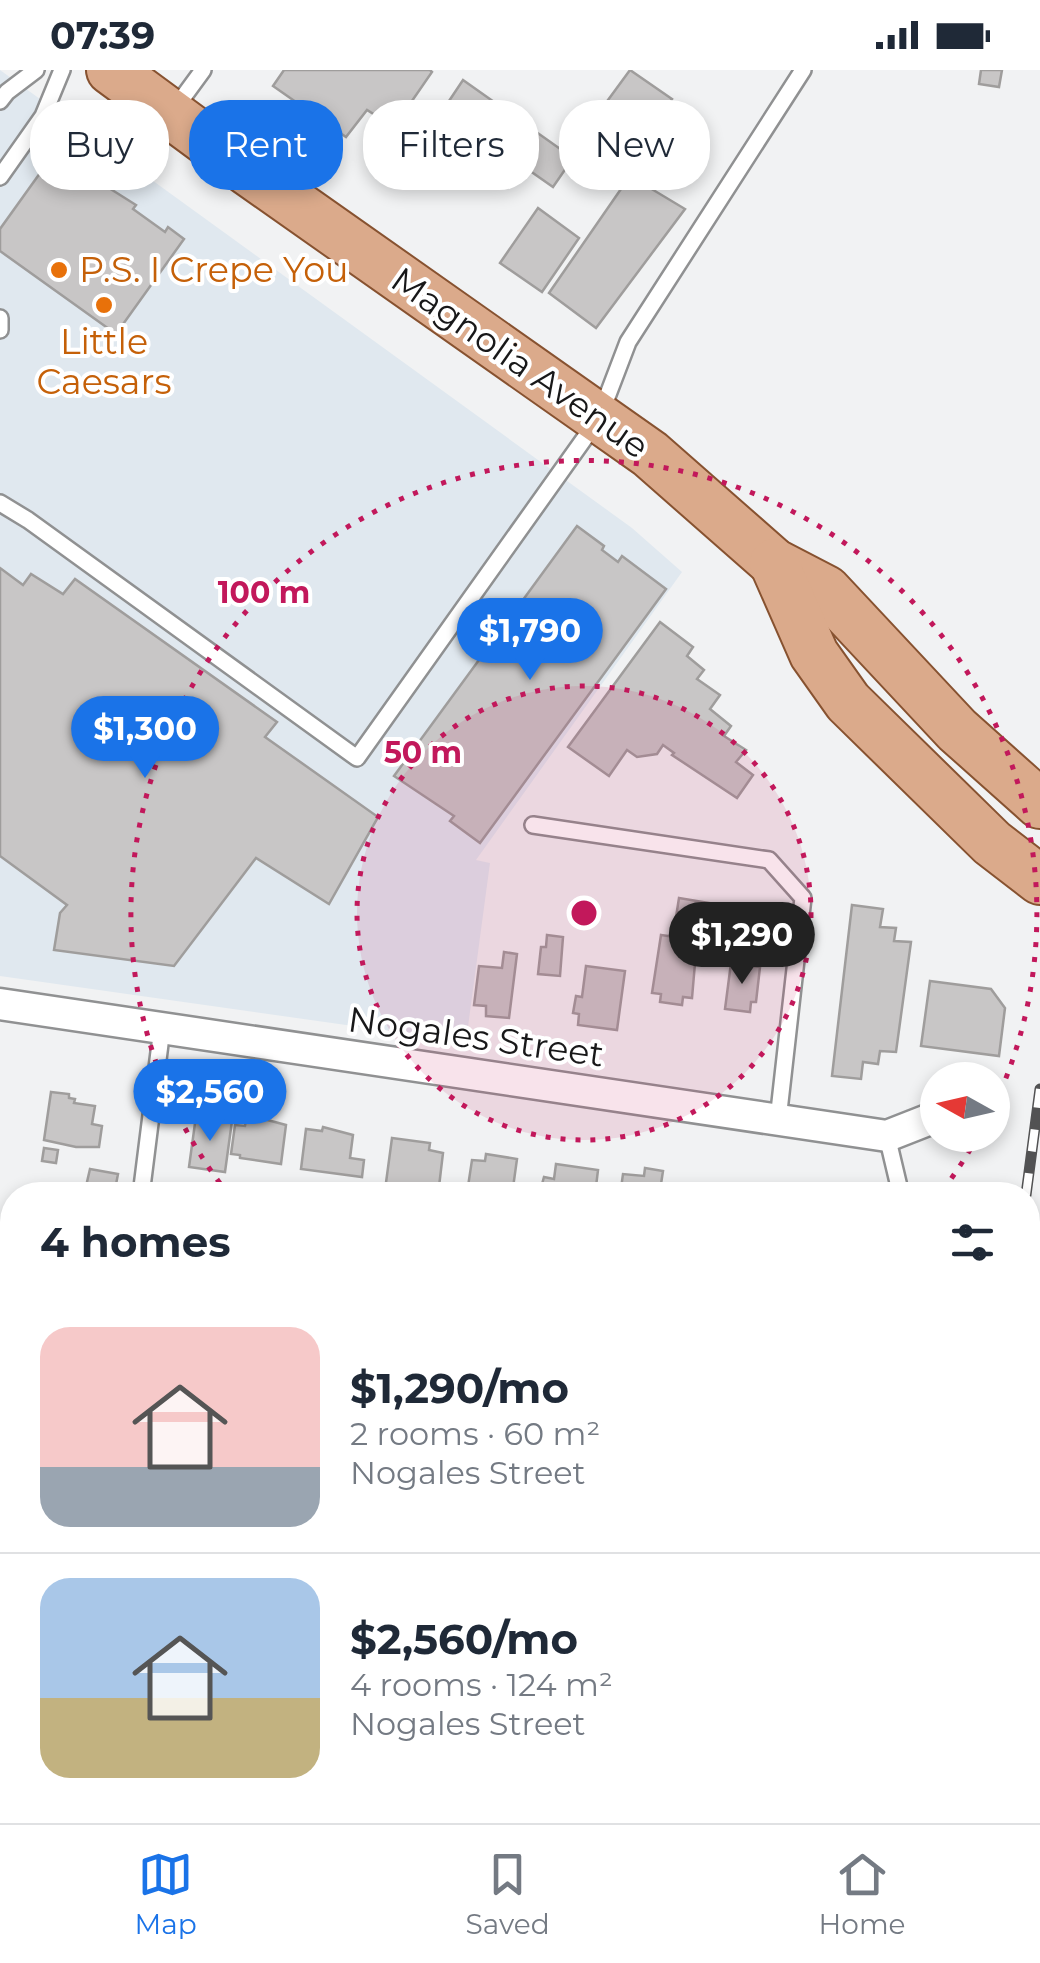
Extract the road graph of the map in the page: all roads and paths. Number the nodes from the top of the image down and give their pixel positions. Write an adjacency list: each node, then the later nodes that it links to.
1 (36, 70): 6 (lane)
2 (62, 70): 8 (lane)
3 (111, 70): 7 (main road, Magnolia Avenue)
4 (203, 70): 7 (lane)
5 (803, 70): 11 (lane)
6 (0, 102)
7 (171, 114): 11 (main road, Magnolia Avenue)
8 (0, 176)
9 (0, 318): 10 (lane)
10 (0, 330)
11 (599, 418): 12 (lane); 13 (main road, Magnolia Avenue)
12 (0, 503)
13 (774, 563): 14 (main road, Magnolia Avenue); 16 (main road, Magnolia Avenue)
14 (1040, 804)
15 (532, 826): 19 (lane)
16 (1040, 880)
17 (0, 1004): 18 (street, Nogales Street)
18 (162, 1028): 19 (street, Nogales Street); 22 (lane)
19 (778, 1120): 21 (street, Nogales Street)
20 (920, 1123): 21 (street, Nogales Street)
21 (887, 1136): 23 (lane)
22 (143, 1182)
23 (898, 1182)

